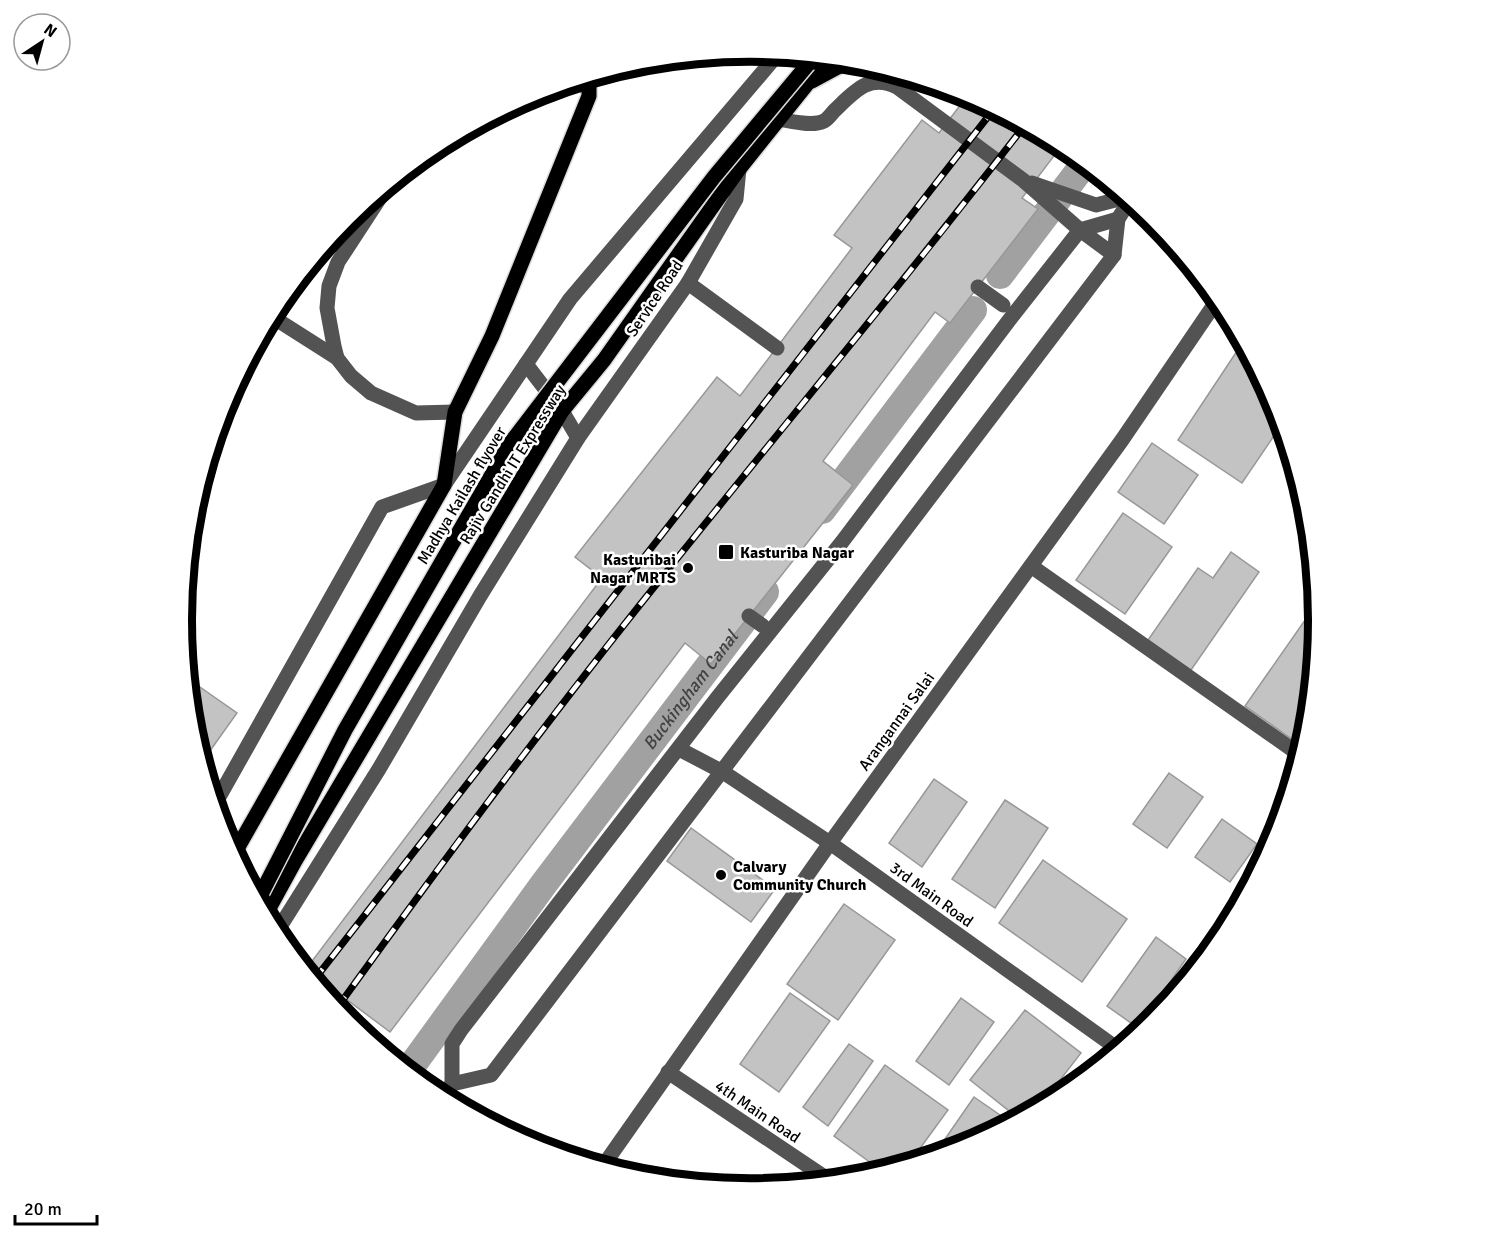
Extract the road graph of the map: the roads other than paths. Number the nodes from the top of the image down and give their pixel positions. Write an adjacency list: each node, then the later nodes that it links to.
1 (771, 63): 23 (street)
2 (808, 65): 37 (main road, Madhya Kailash flyover, bridge)
3 (821, 66): 5 (main road, Rajiv Gandhi IT Expressway)
4 (836, 68): 5 (main road)
5 (806, 85): 7 (main road, Rajiv Gandhi IT Expressway)
6 (590, 86): 25 (main road)
7 (778, 119): 8 (main road, Rajiv Gandhi IT Expressway); 9 (street)
8 (739, 169): 16 (street, Service Road); 24 (main road, Rajiv Gandhi IT Expressway)
9 (1042, 191): 10 (street); 14 (street)
10 (1119, 201)
11 (1125, 206): 13 (street)
12 (373, 208): 22 (street)
13 (1118, 219): 14 (street); 15 (street)
14 (1080, 230): 15 (street); 31 (street)
15 (1114, 255): 33 (street)
16 (688, 283): 21 (street); 26 (street, Service Road)
17 (978, 287): 18 (street)
18 (1003, 305)
19 (1212, 307): 28 (street, Arangannai Salai)
20 (279, 321): 22 (street)
21 (777, 348)
22 (337, 358): 25 (street)
23 (526, 364): 24 (street); 27 (street)
24 (562, 411): 26 (street); 38 (main road, Rajiv Gandhi IT Expressway)
25 (455, 412): 27 (main road)
26 (578, 438): 39 (street, Service Road)
27 (444, 485): 34 (street); 36 (main road)
28 (1031, 566): 32 (street); 35 (street, Arangannai Salai)
29 (749, 616): 30 (street)
30 (763, 626)
31 (679, 749): 33 (street, 3rd Main Road); 42 (street)
32 (1292, 750)
33 (723, 772): 35 (street, 3rd Main Road); 42 (street)
34 (220, 794)
35 (830, 843): 40 (street, 3rd Main Road); 41 (street, Arangannai Salai)
36 (239, 844)
37 (263, 890)
38 (271, 905)
39 (282, 923)
40 (1111, 1044)
41 (668, 1072): 44 (street, Arangannai Salai); 45 (street, 4th Main Road)
42 (452, 1084): 43 (street)
43 (448, 1088)
44 (608, 1159)
45 (819, 1173)

